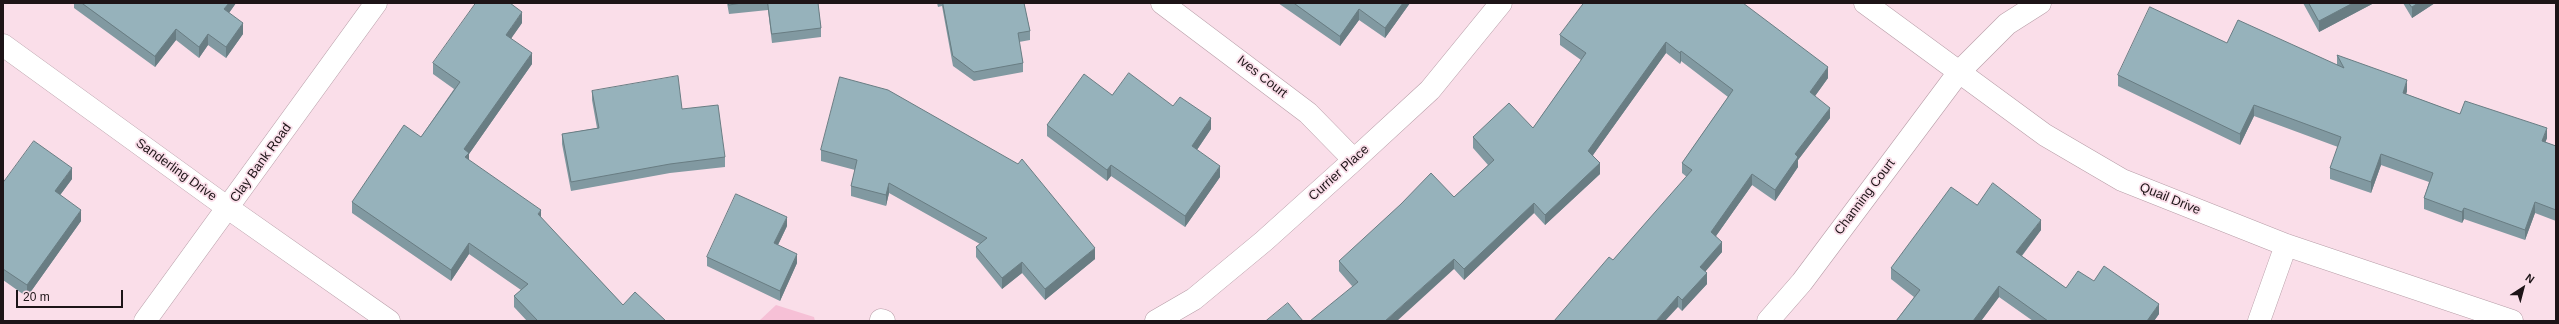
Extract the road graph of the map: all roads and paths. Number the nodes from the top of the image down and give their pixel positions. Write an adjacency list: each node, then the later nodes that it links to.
1 (376, 3): 9 (street, Clay Bank Road)
2 (1162, 3): 8 (street, Ives Court)
3 (1501, 3): 8 (street, Currier Place)
4 (1865, 3): 7 (street, Quail Drive)
5 (2040, 3): 7 (street, Channing Court)
6 (3, 45): 9 (street, Sanderling Drive)
7 (1959, 72): 10 (street, Quail Drive); 14 (street, Channing Court)
8 (1354, 160): 13 (street, Currier Place)
9 (228, 208): 11 (street, Clay Bank Road); 12 (street, Sanderling Drive)
10 (2286, 245): 15 (street); 16 (street, Quail Drive)
11 (145, 321)
12 (389, 321)
13 (1156, 321)
14 (1768, 321)
15 (2259, 321)
16 (2512, 321)

